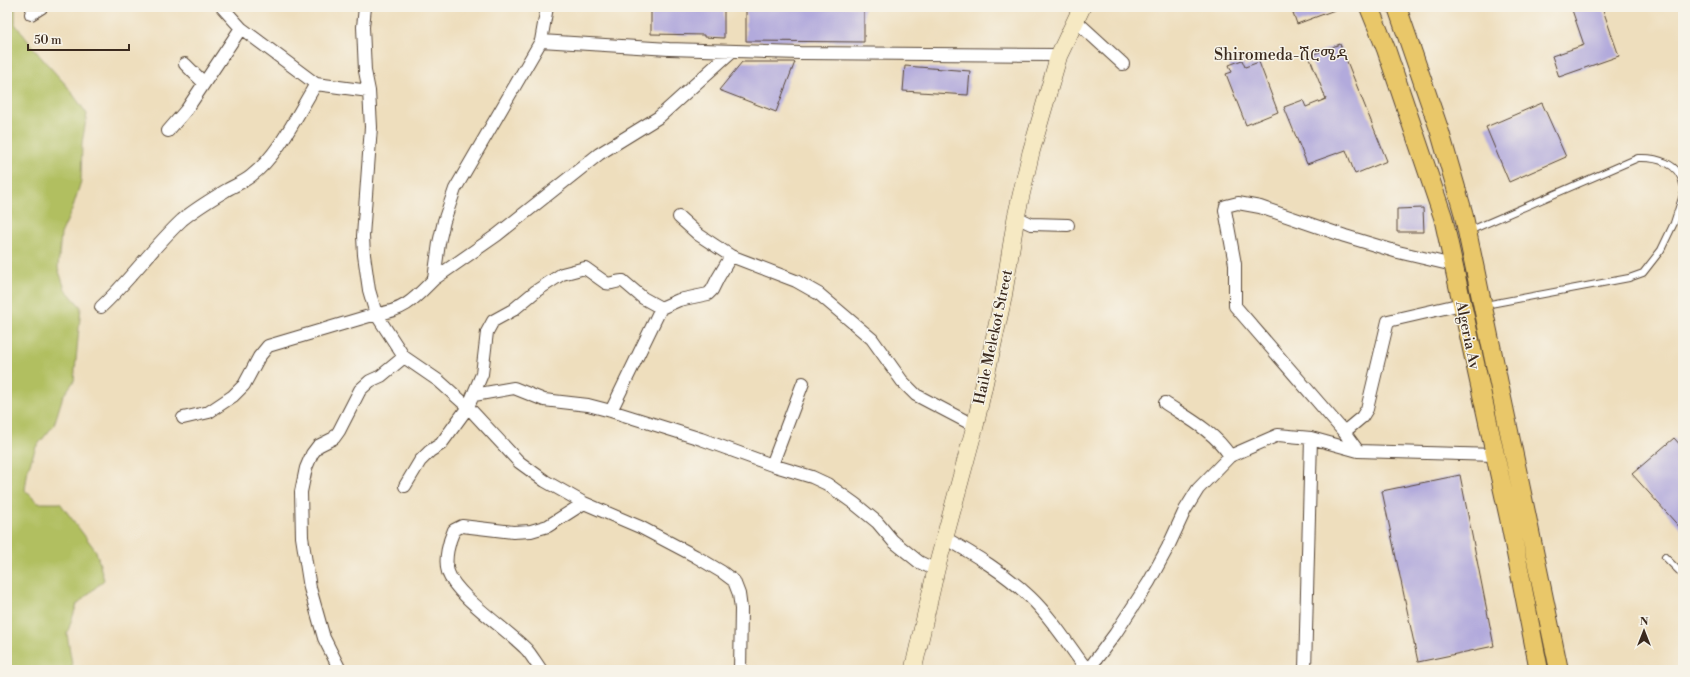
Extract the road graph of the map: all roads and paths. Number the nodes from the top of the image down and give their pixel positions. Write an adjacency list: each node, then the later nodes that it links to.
1 (42, 7): 7 (street)
2 (222, 7): 9 (street)
3 (365, 7): 17 (street)
4 (547, 7): 10 (street)
5 (1369, 7): 26 (main road, Algeria Av)
6 (1397, 7): 24 (main road, Algeria Av)
7 (31, 14)
8 (1078, 14): 12 (main road, Haile Melekot Street); 14 (street)
9 (241, 28): 15 (street); 16 (street)
10 (542, 41): 11 (street); 27 (street)
11 (732, 51): 12 (street); 27 (street)
12 (1059, 55): 22 (main road, Haile Melekot Street)
13 (185, 64): 15 (street)
14 (1123, 64)
15 (204, 83): 18 (street)
16 (316, 84): 17 (street); 30 (street)
17 (369, 91): 32 (street)
18 (168, 131)
19 (1683, 184): 24 (lane)
20 (1683, 195): 29 (lane)
21 (679, 217): 25 (street)
22 (1016, 217): 23 (street); 40 (main road, Haile Melekot Street)
23 (1068, 225)
24 (1468, 231): 29 (main road, Algeria Av)
25 (731, 256): 31 (street); 40 (street)
26 (1453, 265): 28 (main road, Algeria Av); 41 (street)
27 (434, 279): 32 (street)
28 (1462, 304): 41 (street); 44 (main road, Algeria Av)
29 (1483, 306): 60 (main road, Algeria Av)
30 (101, 307)
31 (661, 308): 35 (street); 38 (street)
32 (376, 314): 33 (street); 39 (street)
33 (404, 357): 37 (street); 53 (street)
34 (803, 383): 46 (street)
35 (474, 395): 37 (street); 38 (street)
36 (1165, 403): 45 (street)
37 (468, 407): 47 (street); 48 (street)
38 (611, 411): 46 (street)
39 (183, 418)
40 (975, 426): 49 (main road, Haile Melekot Street)
41 (1344, 432): 43 (street)
42 (1311, 438): 43 (street); 45 (street); 58 (street)
43 (1358, 451): 44 (street)
44 (1495, 455): 59 (main road, Algeria Av)
45 (1230, 456): 57 (street)
46 (772, 465): 51 (street)
47 (405, 486)
48 (584, 502): 54 (street); 55 (street)
49 (945, 538): 51 (main road, Haile Melekot Street); 57 (street)
50 (1665, 557): 52 (lane)
51 (936, 570): 56 (main road, Haile Melekot Street)
52 (1683, 575)
53 (340, 670)
54 (541, 670)
55 (740, 670)
56 (913, 670)
57 (1087, 670)
58 (1305, 670)
59 (1539, 670)
60 (1559, 670)

